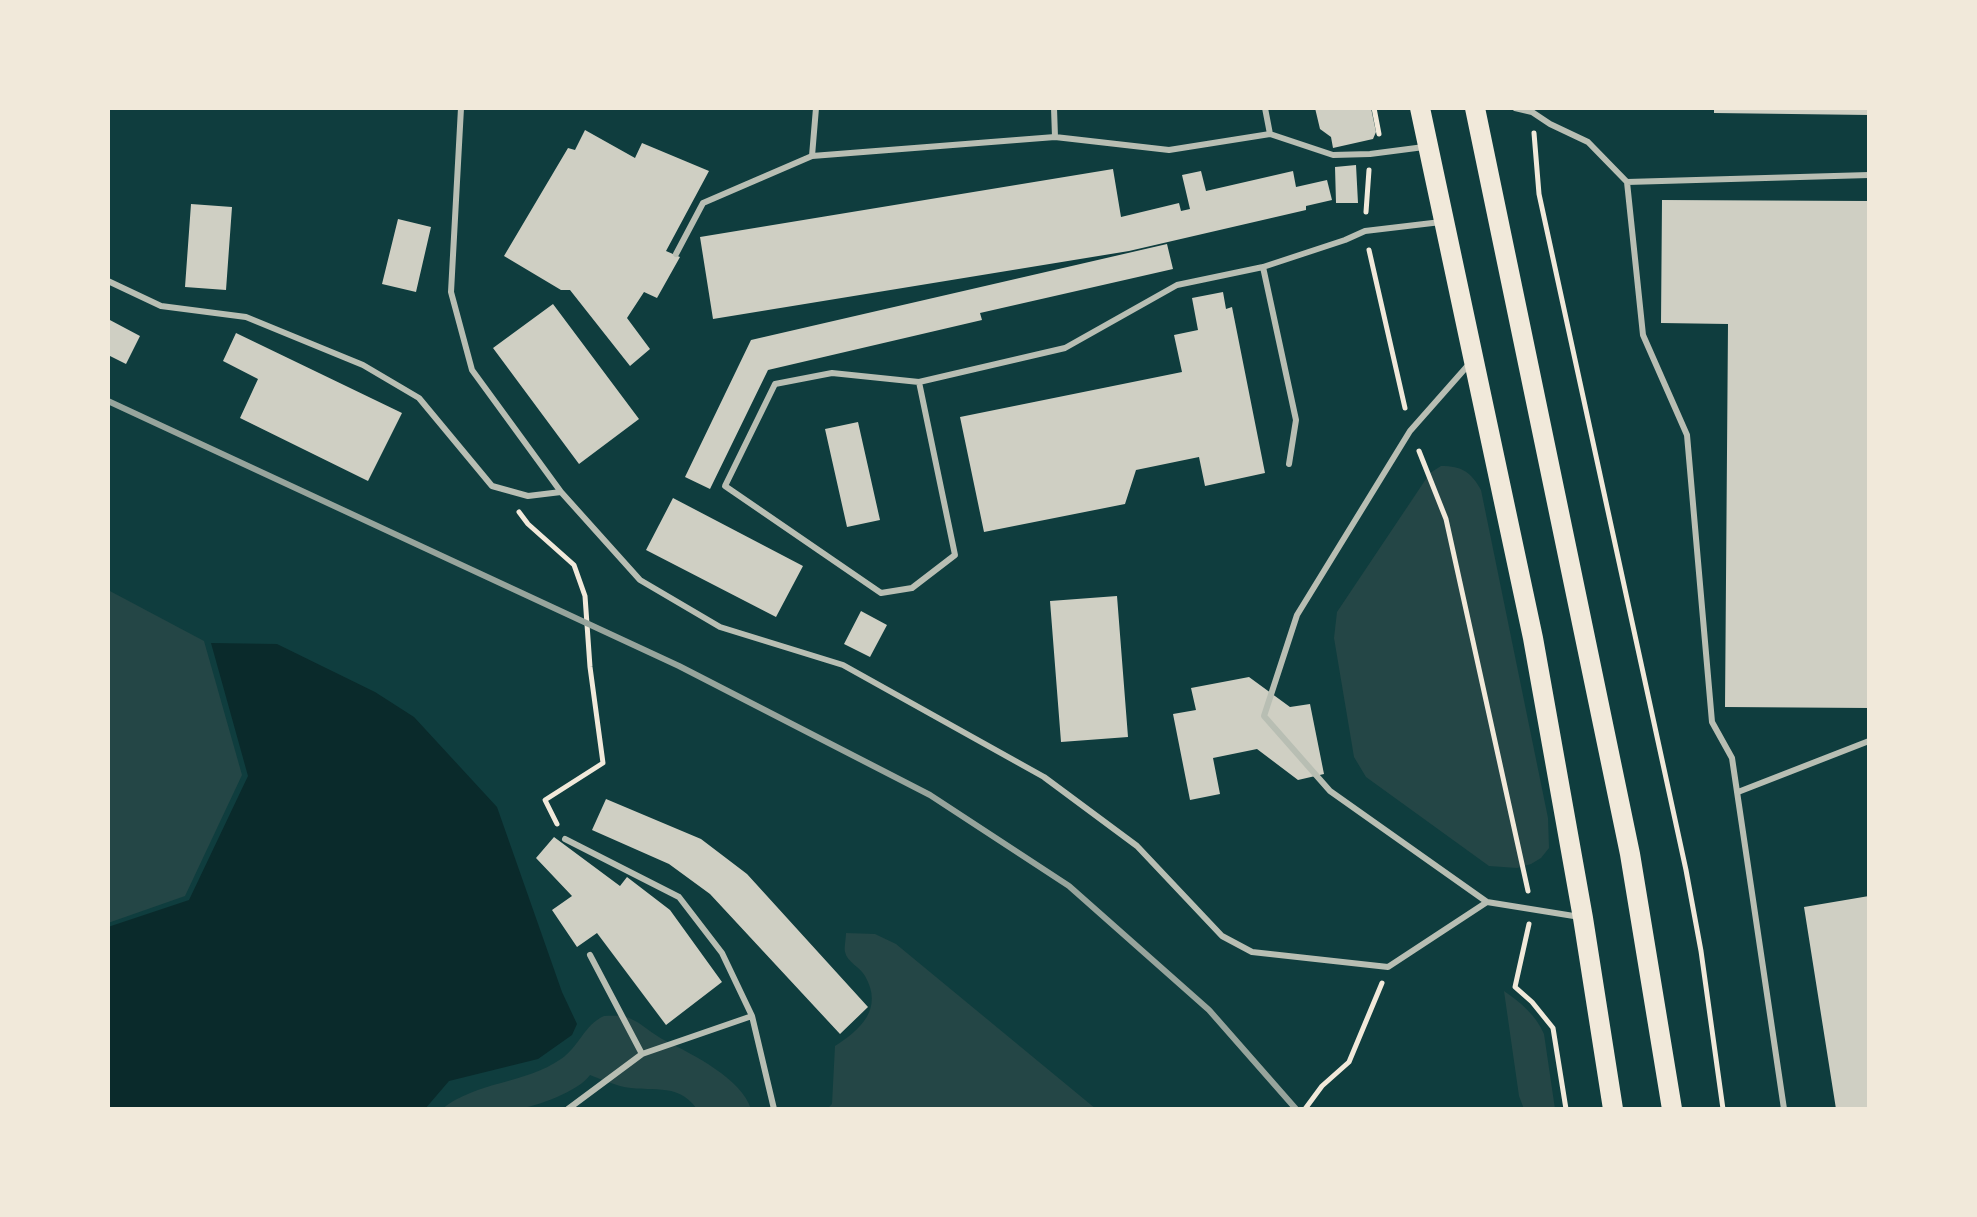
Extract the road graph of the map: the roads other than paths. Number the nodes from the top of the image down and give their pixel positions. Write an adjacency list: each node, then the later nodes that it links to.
1 (461, 108): 21 (lane)
2 (816, 108): 11 (lane)
3 (1054, 108): 9 (lane)
4 (1265, 108): 8 (lane)
5 (1420, 108): 10 (main road)
6 (1475, 108): 33 (main road)
7 (1515, 108): 13 (lane)
8 (1270, 134): 9 (lane); 10 (lane)
9 (1055, 137): 11 (lane)
10 (1427, 146): 14 (main road)
11 (812, 156): 15 (lane)
12 (1869, 175): 13 (lane)
13 (1627, 182): 23 (lane)
14 (1445, 222): 16 (lane); 18 (main road)
15 (676, 254)
16 (1263, 267): 19 (lane); 20 (lane)
17 (108, 281): 21 (lane)
18 (1472, 360): 25 (lane); 26 (main road)
19 (919, 382): 19 (lane)
20 (1289, 464)
21 (561, 492): 25 (lane)
22 (1869, 741): 23 (lane)
23 (1738, 792): 34 (lane)
24 (565, 839): 28 (lane)
25 (1487, 902): 26 (lane)
26 (1583, 918): 32 (main road)
27 (590, 955): 29 (lane)
28 (752, 1016): 29 (lane); 31 (lane)
29 (642, 1054): 30 (lane)
30 (568, 1109)
31 (774, 1109)
32 (1613, 1109)
33 (1672, 1109)
34 (1784, 1109)

